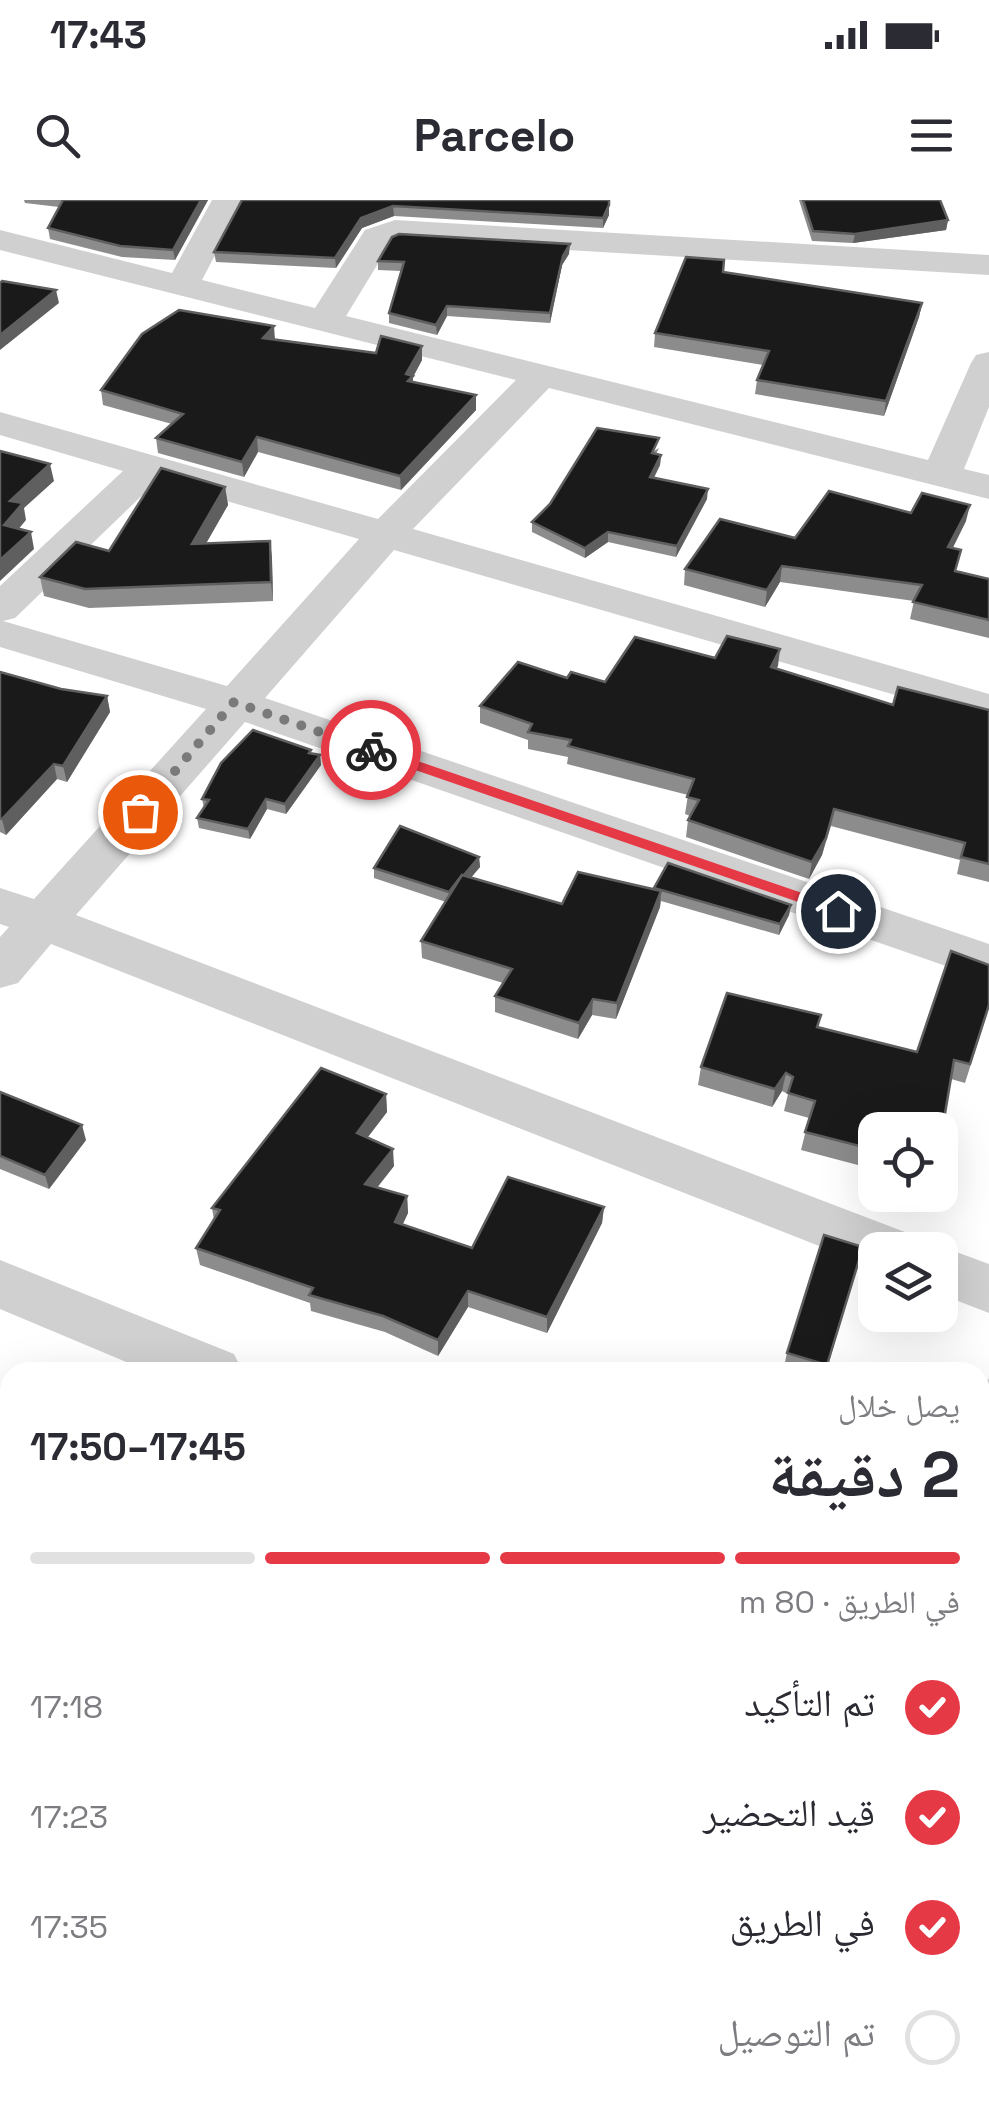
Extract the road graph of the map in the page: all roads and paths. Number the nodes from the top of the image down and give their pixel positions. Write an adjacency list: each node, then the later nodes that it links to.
1 (228, 200): 4 (street)
2 (0, 240): 4 (street)
3 (989, 265): 5 (street)
4 (182, 286): 5 (street)
5 (324, 322): 7 (street)
6 (989, 363): 10 (street)
7 (539, 377): 10 (street); 12 (street)
8 (0, 422): 9 (street)
9 (152, 464): 12 (street); 13 (street)
10 (942, 474): 11 (street)
11 (989, 486)
12 (388, 532): 15 (street); 16 (street)
13 (0, 609)
14 (0, 633): 15 (street)
15 (234, 702): 17 (street); 18 (street)
16 (989, 708)
17 (22, 913): 19 (street); 20 (street)
18 (989, 963)
19 (0, 970)
20 (858, 1238)
21 (958, 1277): 23 (street)
22 (0, 1284): 24 (street)
23 (989, 1288)
24 (189, 1362)

